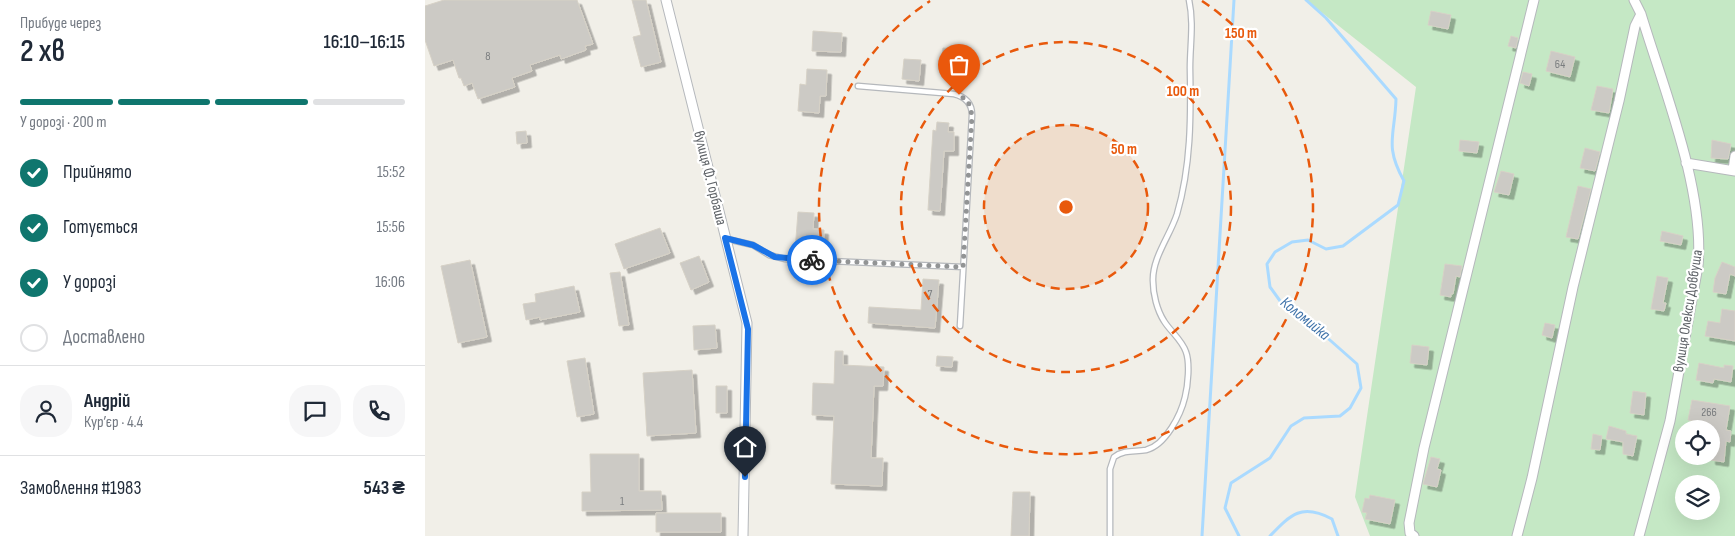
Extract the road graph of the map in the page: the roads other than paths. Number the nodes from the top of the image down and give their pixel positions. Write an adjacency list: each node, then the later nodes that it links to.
1 (666, 0): 10 (street, вулиця Ф. Горбаша)
2 (1189, 0): 14 (lane)
3 (1534, 0): 15 (street)
4 (1634, 0): 5 (street, вулиця Олекси Довбуша)
5 (1641, 14): 8 (street, вулиця Олекси Довбуша); 16 (street)
6 (858, 86): 11 (lane)
7 (1735, 156): 9 (street)
8 (1686, 163): 9 (street); 17 (street, вулиця Олекси Довбуша)
9 (1734, 170)
10 (725, 238): 11 (lane); 13 (street, вулиця Ф. Горбаша)
11 (963, 267): 12 (lane)
12 (960, 326)
13 (743, 536)
14 (1110, 536)
15 (1414, 536)
16 (1517, 536)
17 (1639, 536)

